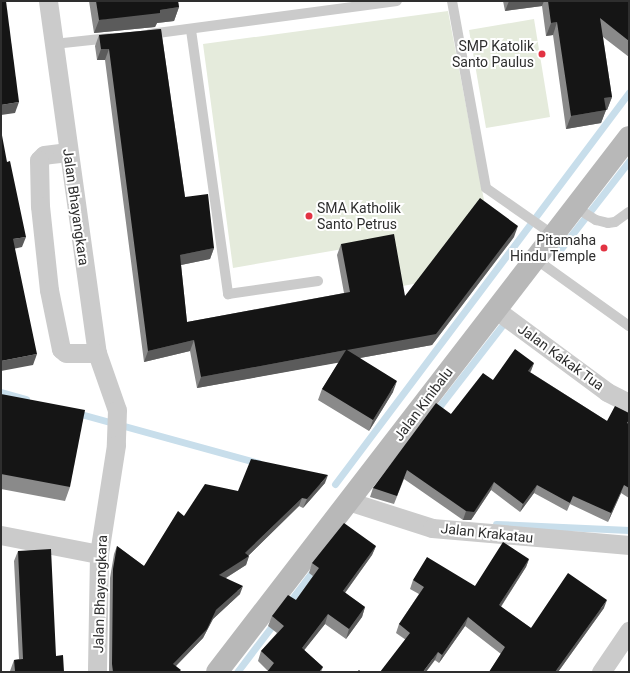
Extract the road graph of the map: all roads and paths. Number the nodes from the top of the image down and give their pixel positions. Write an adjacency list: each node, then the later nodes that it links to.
1 (48, 1): 7 (street, Jalan Bhayangkara)
2 (397, 1): 4 (lane)
3 (452, 1): 12 (lane)
4 (191, 30): 5 (lane); 14 (lane)
5 (138, 36)
6 (123, 37): 7 (lane)
7 (54, 44): 9 (street, Jalan Bhayangkara)
8 (629, 137): 10 (street, Jalan Kinibalu)
9 (68, 152): 17 (street, Jalan Bhayangkara); 17 (street)
10 (575, 207): 11 (lane); 12 (street, Jalan Kinibalu)
11 (629, 212)
12 (552, 234): 13 (street, Jalan Kinibalu)
13 (534, 258): 15 (street, Jalan Kinibalu); 16 (lane)
14 (318, 281)
15 (495, 309): 18 (street, Jalan Kakak Tua); 19 (street, Jalan Kinibalu)
16 (629, 326)
17 (97, 352): 22 (street, Jalan Bhayangkara)
18 (629, 403)
19 (348, 501): 21 (street, Jalan Krakatau); 25 (street, Jalan Kinibalu)
20 (1, 535): 22 (street)
21 (629, 545)
22 (99, 554): 24 (street, Jalan Bhayangkara)
23 (629, 632): 26 (street)
24 (97, 672)
25 (217, 672)
26 (602, 672)

